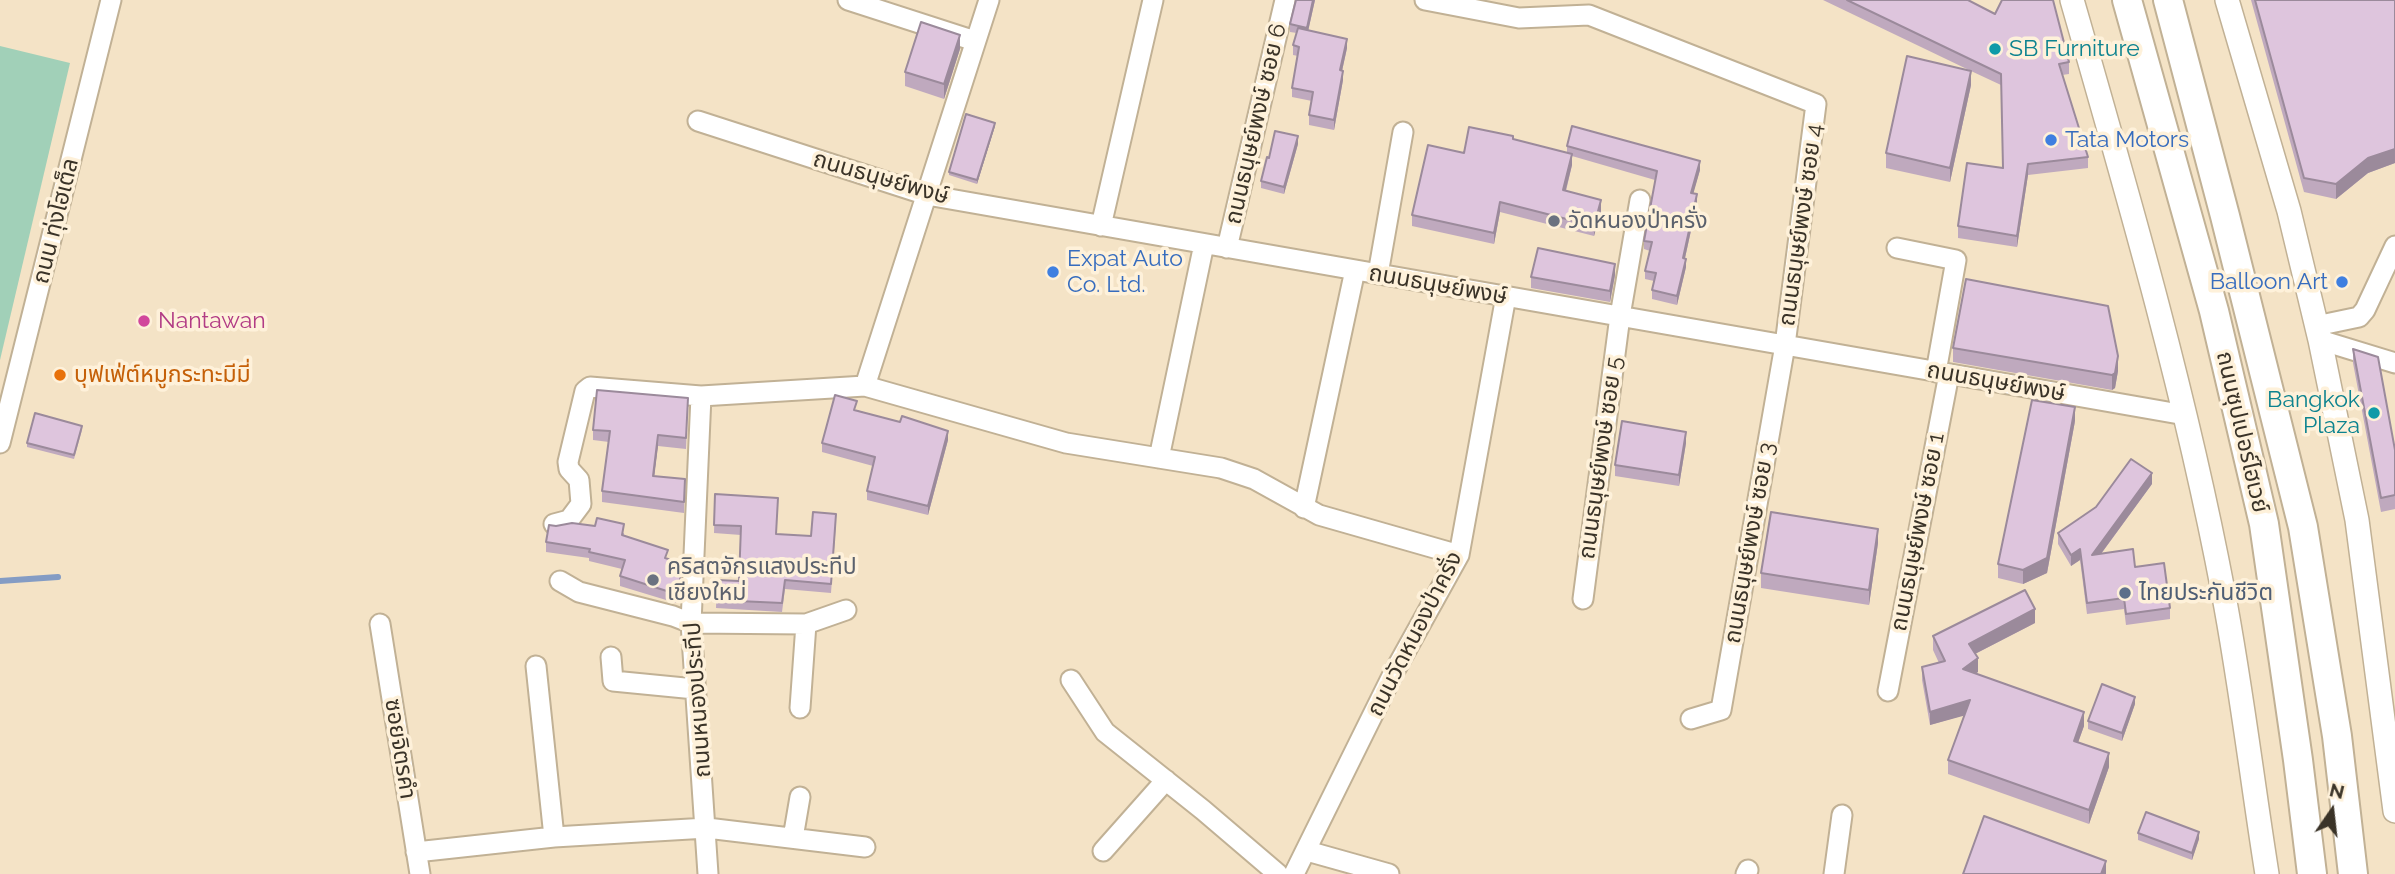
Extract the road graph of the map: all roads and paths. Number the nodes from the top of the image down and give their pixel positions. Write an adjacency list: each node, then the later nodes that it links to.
1 (111, 0): 32 (street, ถนน ทุ่งโฮเต็ล)
2 (848, 0): 11 (street)
3 (989, 0): 11 (street)
4 (1153, 0): 16 (street)
5 (1285, 0): 19 (street, ถนนธนุษย์พงษ์ ซอย 6)
6 (1425, 0): 26 (street, ถนนธนุษย์พงษ์ ซอย 4)
7 (2072, 0): 31 (main road)
8 (2127, 0): 68 (highway, ถนนซุปเปอร์ไฮเวย์)
9 (2168, 0): 69 (highway, ถนนซุปเปอร์ไฮเวย์)
10 (2227, 0): 25 (main road)
11 (975, 41): 14 (street)
12 (698, 121): 14 (street, ถนนธนุษย์พงษ์)
13 (1403, 132): 22 (street)
14 (927, 195): 16 (street, ถนนธนุษย์พงษ์); 29 (street)
15 (1640, 200): 24 (street, ถนนธนุษย์พงษ์ ซอย 5)
16 (1101, 226): 17 (street, ถนนธนุษย์พงษ์)
17 (1204, 244): 19 (street, ถนนธนุษย์พงษ์); 33 (street)
18 (2395, 246): 25 (street)
19 (1227, 248): 21 (street, ถนนธนุษย์พงษ์)
20 (1898, 248): 28 (street, ถนนธนุษย์พงษ์ ซอย 1)
21 (1355, 270): 22 (street, ถนนธนุษย์พงษ์); 34 (street)
22 (1378, 274): 23 (street, ถนนธนุษย์พงษ์)
23 (1506, 296): 24 (street, ถนนธนุษย์พงษ์); 36 (street, ถนนวัดหนองป่าครั่ง)
24 (1620, 316): 26 (street, ถนนธนุษย์พงษ์); 38 (street, ถนนธนุษย์พงษ์ ซอย 5)
25 (2318, 333): 27 (street); 52 (main road)
26 (1784, 345): 28 (street, ถนนธนุษย์พงษ์); 49 (street, ถนนธนุษย์พงษ์ ซอย 3)
27 (2395, 363)
28 (1942, 373): 31 (street, ถนนธนุษย์พงษ์); 47 (street, ถนนธนุษย์พงษ์ ซอย 1)
29 (865, 386): 30 (street); 33 (street)
30 (701, 396): 35 (street); 40 (street, ถนนหนองประทีป)
31 (2185, 415): 67 (main road)
32 (0, 443)
33 (1159, 458): 34 (street)
34 (1304, 508): 36 (street)
35 (554, 524)
36 (1459, 555): 59 (street, ถนนวัดหนองป่าครั่ง)
37 (560, 581): 40 (street)
38 (1583, 600)
39 (846, 610): 42 (street)
40 (691, 623): 42 (street); 46 (street, ถนนหนองประทีป)
41 (380, 624): 60 (street, ซอยจิตรคำ)
42 (806, 624): 48 (street)
43 (611, 657): 46 (street)
44 (536, 666): 55 (street)
45 (1071, 680): 50 (street)
46 (695, 689): 54 (street, ถนนหนองประทีป)
47 (1888, 691)
48 (800, 708)
49 (1691, 719)
50 (1166, 780): 58 (street); 63 (street)
51 (800, 797): 56 (street)
52 (2395, 811)
53 (1842, 815): 66 (street)
54 (707, 828): 55 (street); 56 (street); 62 (street, ถนนหนองประทีป)
55 (554, 837): 60 (street)
56 (793, 838): 57 (street)
57 (865, 847)
58 (1104, 850)
59 (1307, 851): 64 (street, ถนนวัดหนองป่าครั่ง); 65 (street)
60 (416, 852): 61 (street, ซอยจิตรคำ)
61 (420, 874)
62 (708, 874)
63 (1278, 874)
64 (1294, 874)
65 (1389, 874)
66 (1834, 874)
67 (2267, 874)
68 (2312, 874)
69 (2353, 874)

